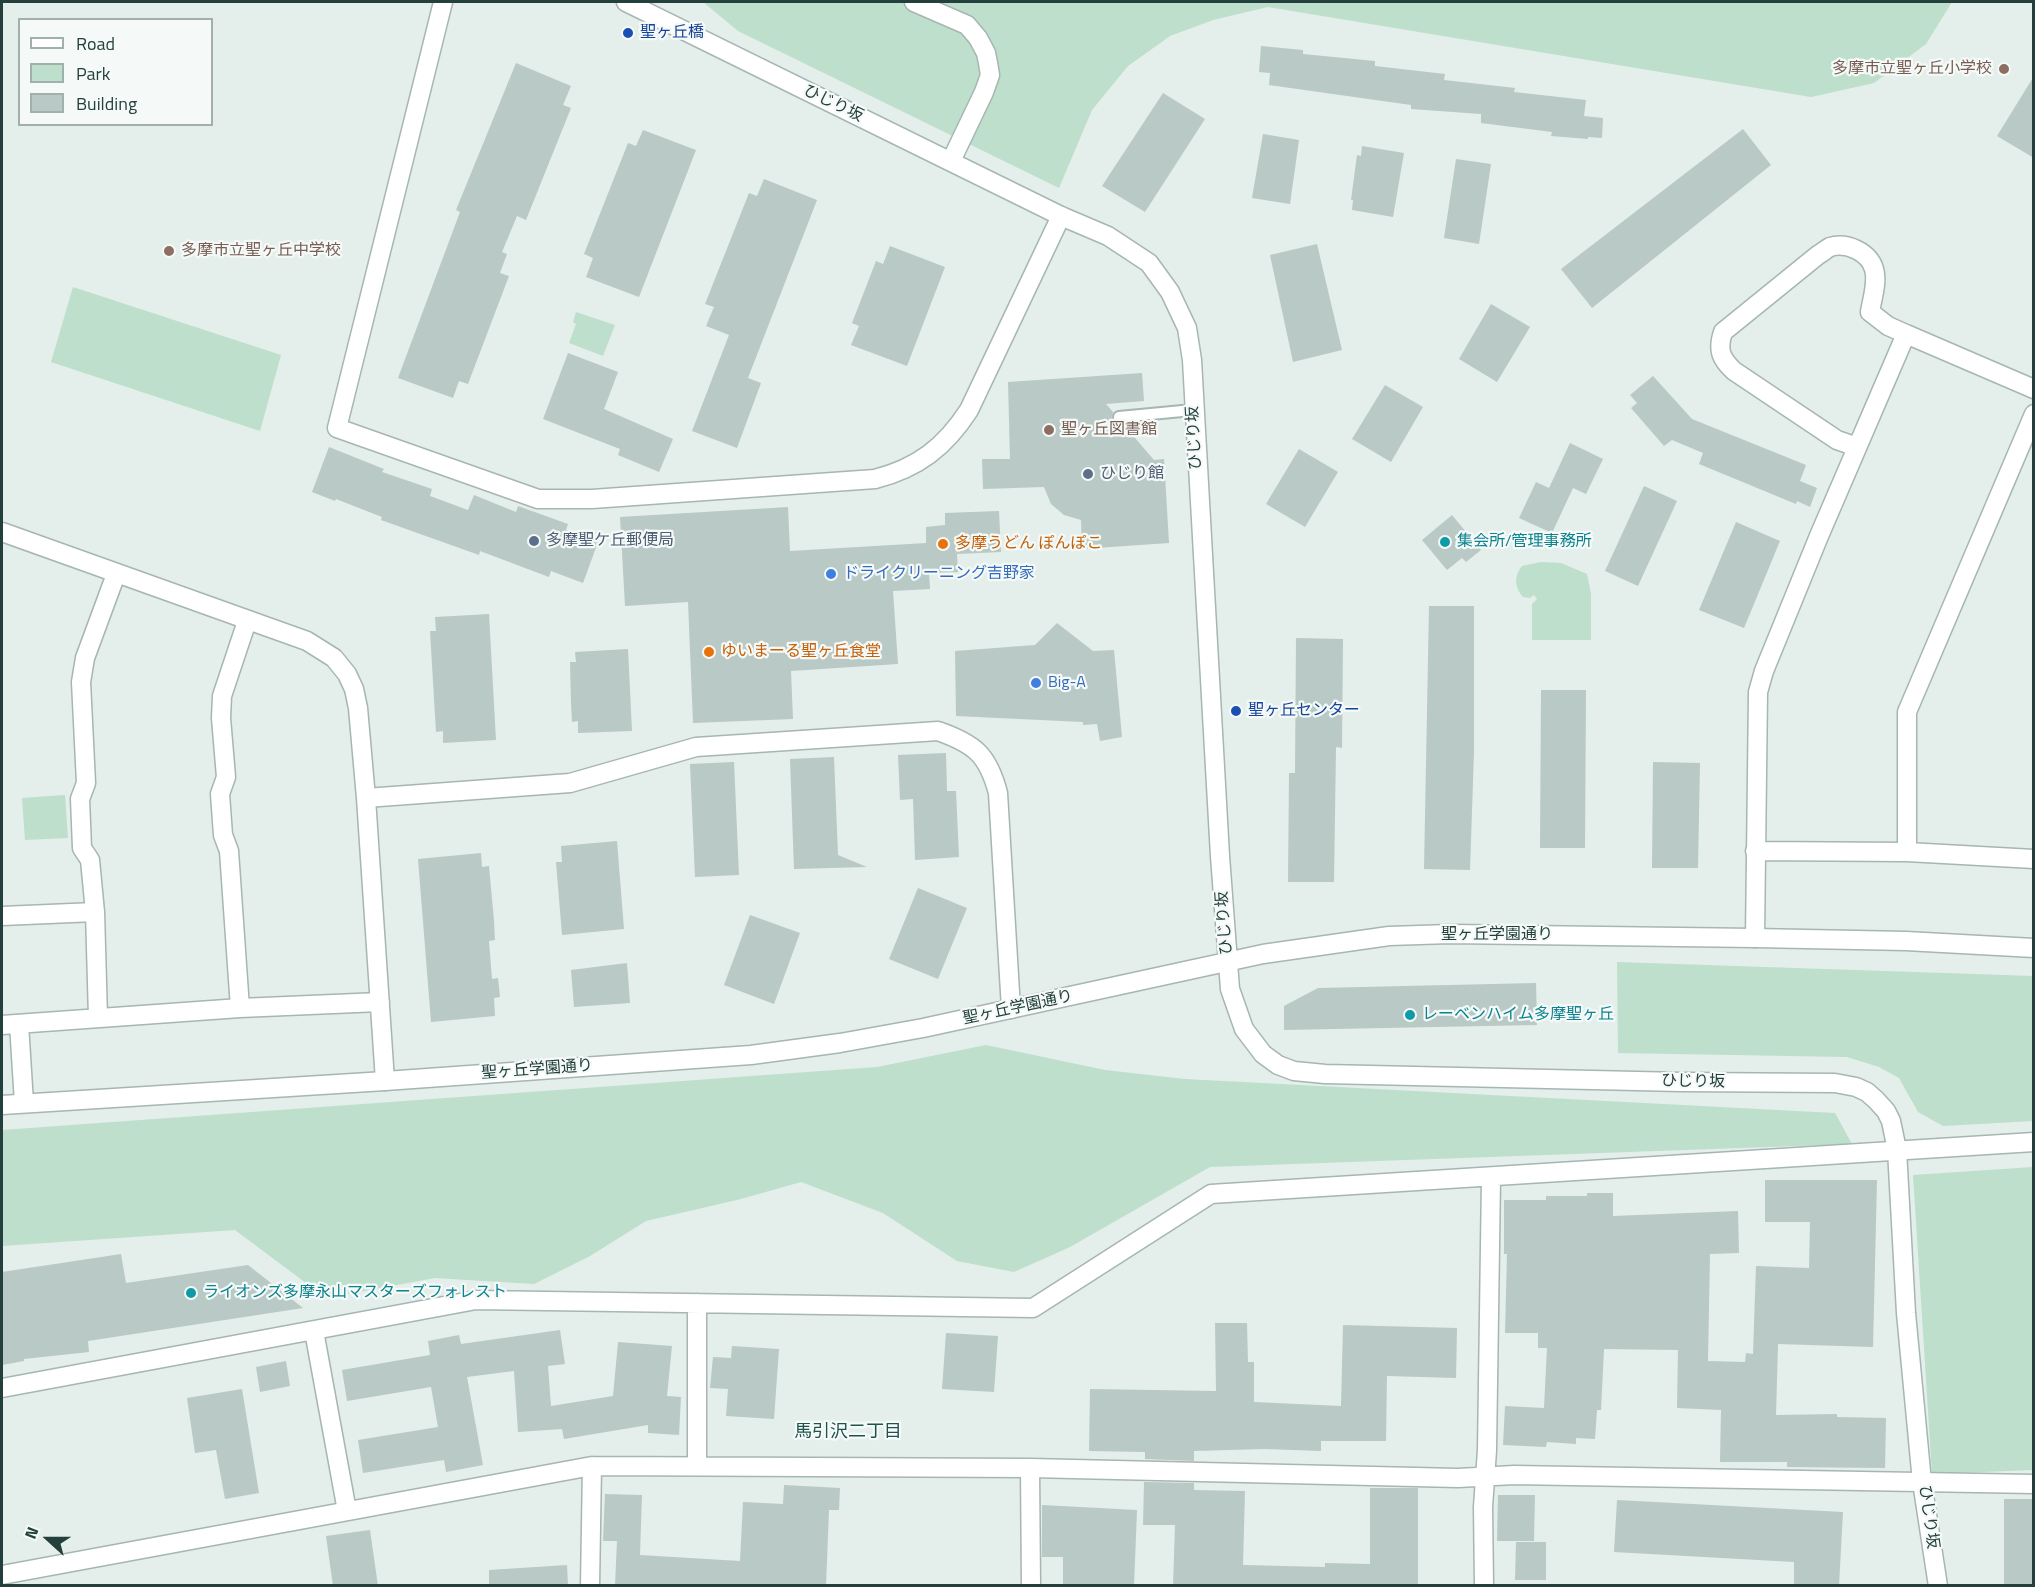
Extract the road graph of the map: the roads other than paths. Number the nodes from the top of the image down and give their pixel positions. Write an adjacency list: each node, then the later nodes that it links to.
1 (443, 2): 5 (street)
2 (626, 2): 4 (street, ひじり坂)
3 (914, 2): 4 (street)
4 (951, 161): 5 (street, ひじり坂)
5 (1061, 216): 8 (street, ひじり坂)
6 (1906, 334): 7 (street); 11 (street); 11 (street)
7 (2034, 389)
8 (1193, 410): 10 (lane); 23 (street, ひじり坂)
9 (2034, 414): 17 (street)
10 (1119, 417)
11 (1857, 447): 16 (street)
12 (2, 532): 13 (street)
13 (116, 574): 14 (street); 19 (street)
14 (247, 621): 15 (street); 25 (street)
15 (366, 798): 24 (street); 26 (street)
16 (1755, 851): 17 (street); 21 (street)
17 (1907, 852): 18 (street)
18 (2034, 859)
19 (95, 912): 20 (street); 27 (street)
20 (2, 916)
21 (1755, 938): 22 (street, 聖ヶ丘学園通り); 23 (street, 聖ヶ丘学園通り)
22 (2034, 948)
23 (1228, 961): 26 (street, 聖ヶ丘学園通り); 33 (street, ひじり坂)
24 (380, 1002): 25 (street); 29 (street)
25 (240, 1008): 27 (street)
26 (1011, 1010): 29 (street, 聖ヶ丘学園通り)
27 (98, 1018): 28 (street)
28 (10, 1024): 30 (street)
29 (385, 1081): 30 (street, 聖ヶ丘学園通り)
30 (24, 1103): 31 (street, 聖ヶ丘学園通り)
31 (2, 1105)
32 (2034, 1142): 33 (street)
33 (1897, 1150): 34 (street); 42 (street, ひじり坂)
34 (1491, 1178): 35 (street); 41 (street)
35 (698, 1303): 36 (street); 39 (street)
36 (314, 1331): 37 (street); 44 (street)
37 (2, 1388)
38 (592, 1466): 39 (street); 44 (street); 46 (street)
39 (697, 1466): 40 (street)
40 (1030, 1468): 41 (street); 47 (street)
41 (1484, 1477): 42 (street); 48 (street)
42 (1922, 1482): 43 (street); 49 (street, ひじり坂)
43 (2034, 1484)
44 (347, 1511): 45 (street)
45 (2, 1575)
46 (590, 1586)
47 (1031, 1586)
48 (1484, 1586)
49 (1938, 1586)

